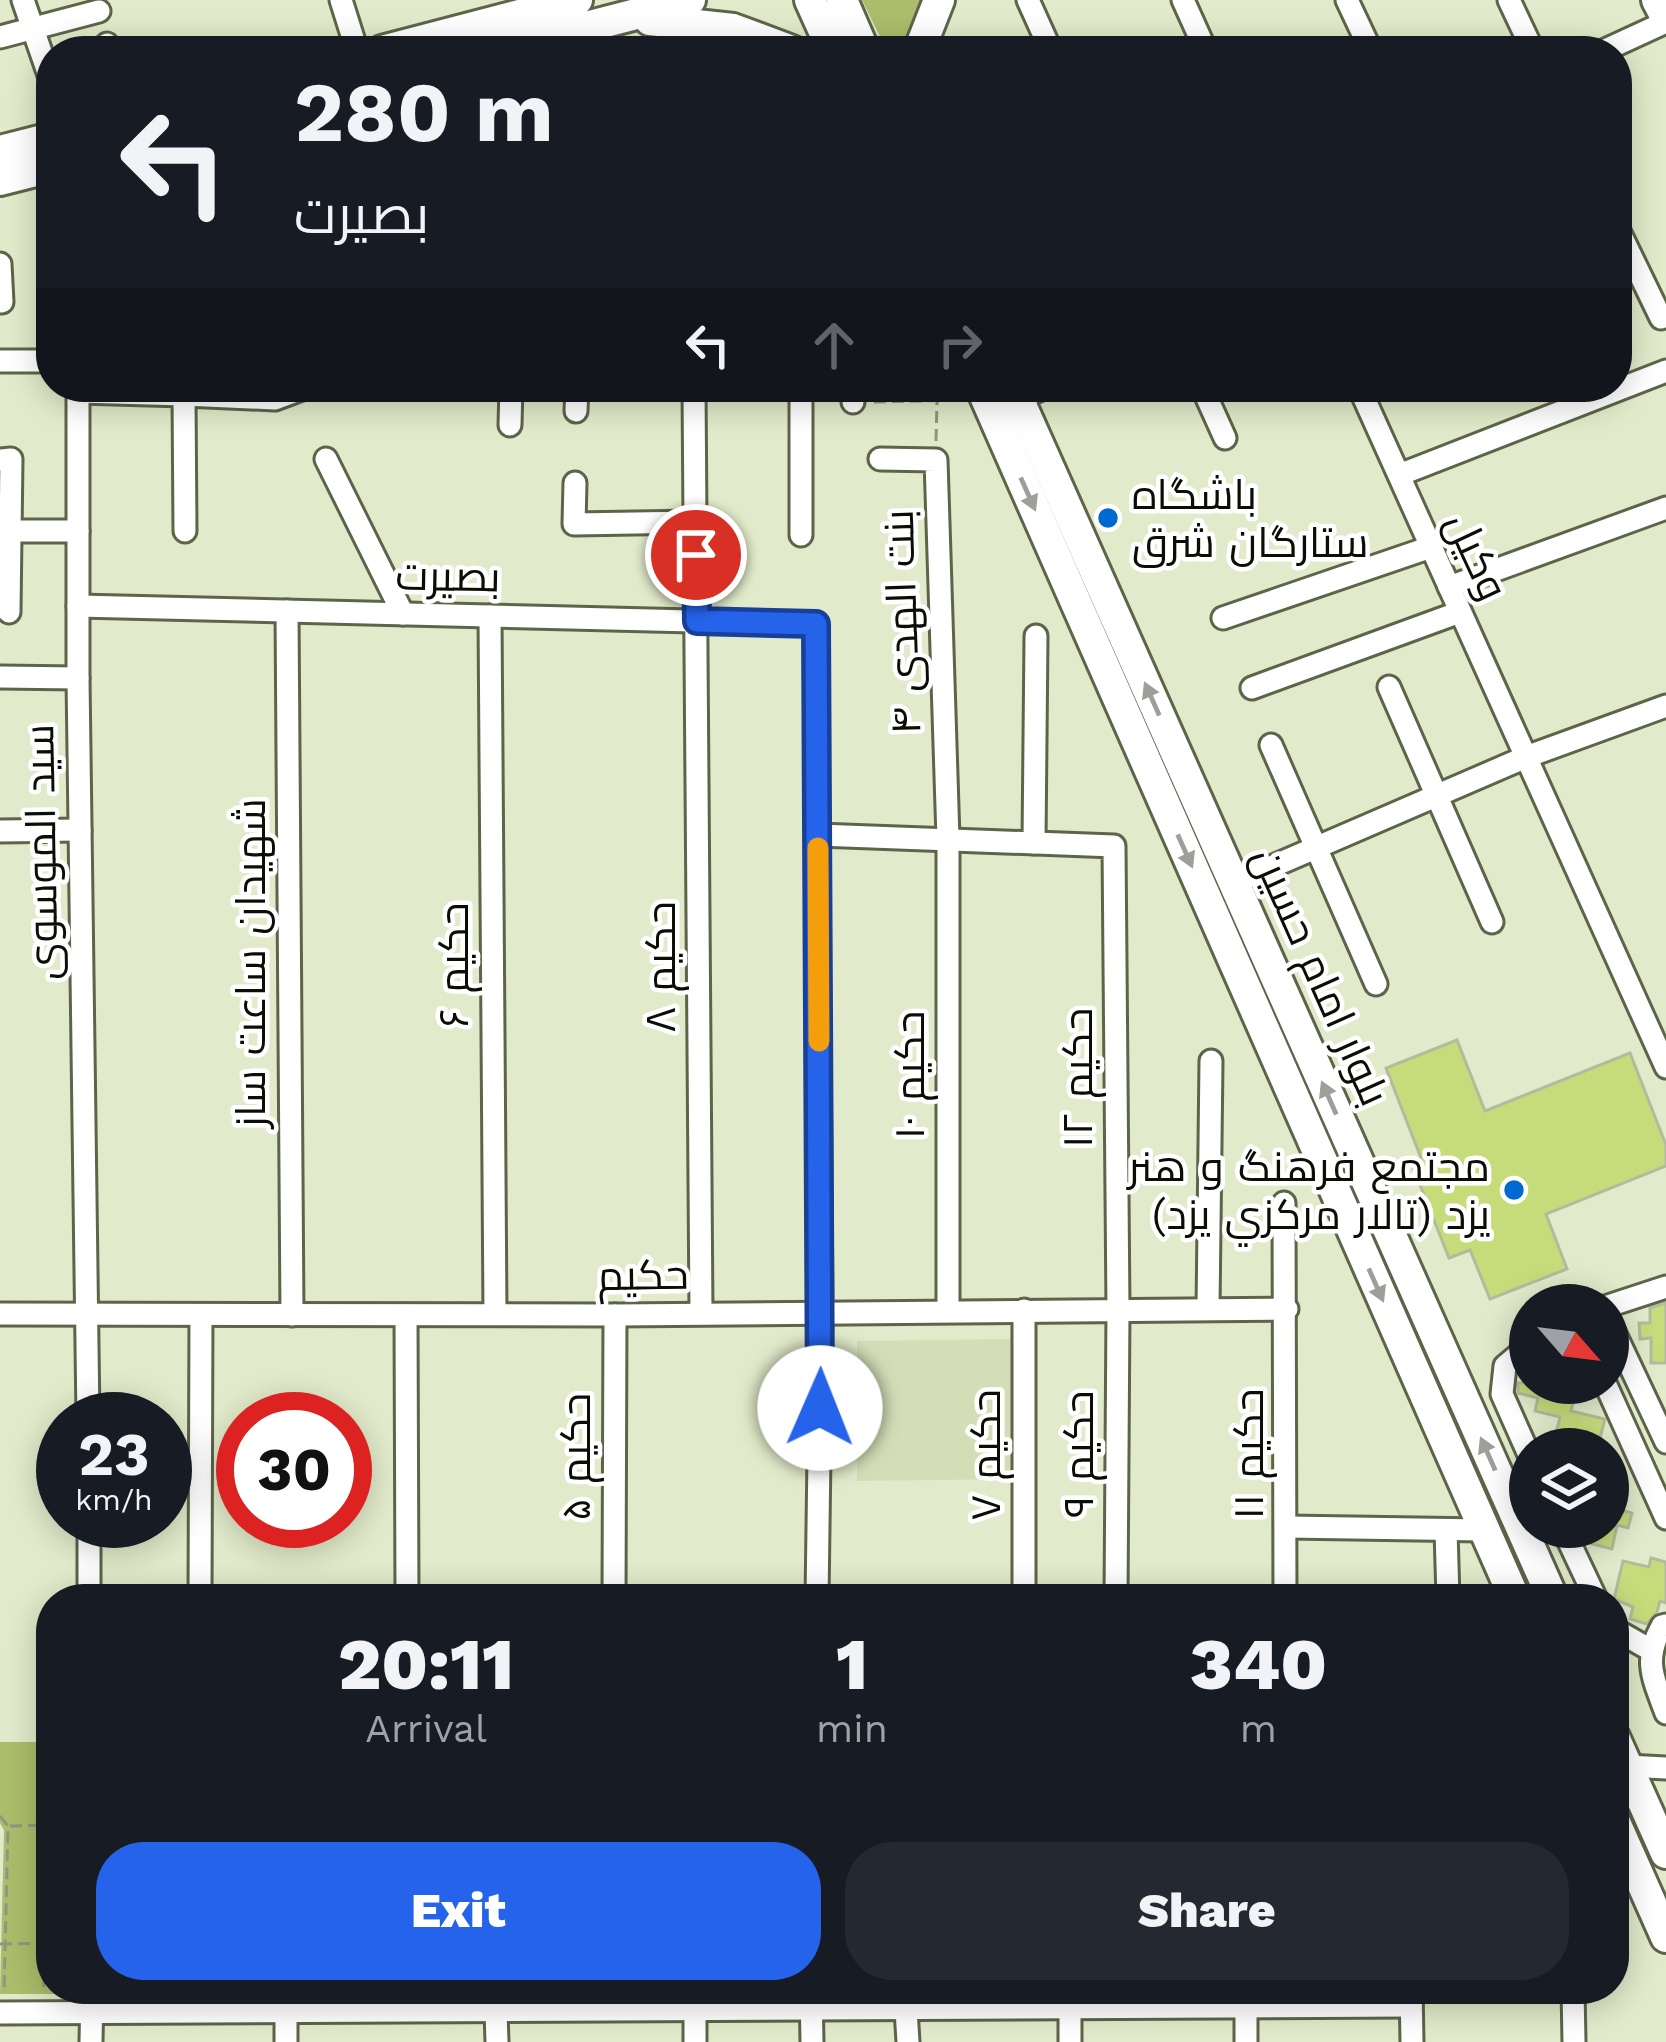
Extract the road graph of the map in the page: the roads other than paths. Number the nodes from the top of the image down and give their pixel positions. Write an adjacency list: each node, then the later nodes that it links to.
1 (23, 0): 17 (street)
2 (341, 0): 18 (street)
3 (577, 0): 19 (main road)
4 (690, 0): 15 (main road)
5 (811, 0): 22 (main road)
6 (842, 0): 23 (main road)
7 (939, 0): 24 (main road)
8 (1054, 0): 13 (street)
9 (1184, 0): 26 (street)
10 (1347, 0): 27 (street)
11 (1509, 0): 28 (street)
12 (1657, 0): 16 (main road)
13 (1030, 4): 25 (street)
14 (99, 11): 17 (street)
15 (620, 18): 20 (main road); 21 (main road)
16 (1666, 20): 30 (street)
17 (32, 28): 29 (street); 31 (street)
18 (352, 36)
19 (439, 36)
20 (553, 36)
21 (754, 36)
22 (827, 36)
23 (858, 36)
24 (925, 36)
25 (1044, 36)
26 (1200, 36)
27 (1364, 36)
28 (1526, 36)
29 (0, 37)
30 (1632, 37)
31 (36, 39)
32 (36, 142): 33 (main road)
33 (0, 151)
34 (36, 171): 35 (main road)
35 (0, 180)
36 (1632, 259): 39 (street)
37 (0, 264): 38 (street)
38 (2, 302)
39 (1660, 318)
40 (0, 361): 41 (street)
41 (36, 361)
42 (1666, 371): 43 (street)
43 (1632, 384)
44 (78, 402): 65 (street, سید الموسوی)
45 (184, 402): 66 (street)
46 (511, 402): 55 (street)
47 (577, 402): 54 (street)
48 (694, 402): 63 (street, حکیم ۸)
49 (801, 402): 67 (street)
50 (1013, 402): 69 (main road, بلوار امام حسین)
51 (1209, 402): 56 (street)
52 (1365, 402): 60 (street, وکیل)
53 (1586, 402): 60 (street)
54 (577, 411)
55 (510, 424)
56 (1226, 438)
57 (326, 459): 75 (street)
58 (880, 459): 91 (street, بنت الهدی ۴)
59 (0, 460): 64 (street)
60 (1399, 475): 68 (street, وکیل)
61 (575, 483): 63 (street)
62 (1666, 508): 70 (street)
63 (696, 522): 78 (street, حکیم ۸)
64 (10, 531): 65 (street); 73 (street)
65 (78, 531): 71 (street, سید الموسوی)
66 (185, 531)
67 (801, 535)
68 (1428, 548): 70 (street, وکیل); 77 (street)
69 (1072, 556): 94 (main road, بلوار امام حسین, one-way to 69); 128 (main road, بلوار امام حسین, one-way to 128)
70 (1449, 587): 74 (street, وکیل)
71 (78, 606): 72 (street, بصیرت); 81 (street, سید الموسوی)
72 (286, 611): 75 (street, بصیرت); 114 (street, شهیدان ساعت ساز)
73 (9, 612)
74 (1460, 612): 83 (street); 86 (street, وکیل)
75 (404, 614): 76 (street, بصیرت)
76 (490, 616): 78 (street, بصیرت); 111 (street, حکیم ۶)
77 (1223, 618)
78 (697, 621): 90 (street, بصیرت); 109 (street, حکیم ۸)
79 (1036, 636): 92 (street)
80 (0, 676): 81 (street)
81 (78, 678): 88 (street, سید الموسوی)
82 (1389, 687): 87 (street)
83 (1252, 688)
84 (1664, 711): 86 (street)
85 (1271, 745): 93 (street)
86 (1526, 757): 87 (street); 97 (street, وکیل)
87 (1438, 795): 93 (street); 95 (street)
88 (80, 830): 89 (street); 112 (street, سید الموسوی)
89 (0, 831)
90 (818, 835): 91 (street); 108 (street)
91 (948, 838): 92 (street); 107 (street, حکیم ۱۰)
92 (1034, 843): 106 (street, حکیم ۱۲)
93 (1313, 848): 94 (street); 96 (street)
94 (1234, 883): 123 (main road, بلوار امام حسین, one-way to 94)
95 (1492, 922)
96 (1376, 984)
97 (1659, 1032): 99 (street, وکیل)
98 (1211, 1060): 103 (street)
99 (1666, 1067)
100 (1284, 1203): 104 (street, حکیم ۱۱)
101 (1666, 1287): 102 (street)
102 (1629, 1299)
103 (1208, 1309): 104 (street, حکیم); 106 (street, حکیم)
104 (1287, 1309): 126 (street, حکیم ۱۱)
105 (1024, 1310): 106 (street, حکیم); 107 (street, حکیم); 137 (street, حکیم ۷)
106 (1118, 1310): 138 (street, حکیم ۹)
107 (948, 1311): 108 (street, حکیم)
108 (821, 1312): 109 (street, حکیم); 136 (street)
109 (701, 1313): 116 (street, حکیم)
110 (0, 1314): 112 (street, حکیم)
111 (495, 1314): 115 (street, حکیم); 116 (street, حکیم)
112 (87, 1315): 113 (street, حکیم); 119 (street, سید الموسوی)
113 (201, 1315): 114 (street, حکیم); 133 (street)
114 (292, 1315): 115 (street, حکیم)
115 (406, 1315): 134 (street)
116 (615, 1315): 135 (street, حکیم ۵)
117 (1509, 1363): 121 (street)
118 (1629, 1364): 122 (street)
119 (88, 1392)
120 (1614, 1404): 125 (street)
121 (1517, 1428)
122 (1666, 1442)
123 (1509, 1499)
124 (1509, 1518): 128 (main road)
125 (1666, 1518)
126 (1287, 1527): 127 (street); 139 (street, حکیم ۱۱)
127 (1446, 1530): 128 (street); 140 (street)
128 (1483, 1530): 141 (main road, بلوار امام حسین)
129 (88, 1548): 132 (street)
130 (1531, 1548): 142 (main road, بلوار امام حسین)
131 (1572, 1548): 143 (street)
132 (89, 1584)
133 (200, 1584)
134 (407, 1584)
135 (614, 1584)
136 (817, 1584)
137 (1024, 1584)
138 (1116, 1584)
139 (1285, 1584)
140 (1448, 1584)
141 (1507, 1584)
142 (1546, 1584)
143 (1589, 1584)
144 (1666, 1625): 146 (street)
145 (1629, 1638): 146 (street)
146 (1649, 1649): 147 (street)
147 (1666, 1713)
148 (1629, 1766): 149 (street)
149 (1666, 1768)
150 (1629, 1769): 151 (main road)
151 (1658, 1812): 153 (main road)
152 (1629, 1853): 154 (main road)
153 (1666, 1853)
154 (1666, 1936)
155 (93, 2004): 179 (street)
156 (172, 2004): 179 (street)
157 (223, 2004): 177 (street)
158 (366, 2004): 177 (street)
159 (439, 2004): 176 (street)
160 (574, 2004): 176 (street)
161 (648, 2004): 175 (street)
162 (758, 2004): 175 (street)
163 (811, 2004): 184 (street)
164 (859, 2004): 174 (street)
165 (966, 2004): 174 (street)
166 (1050, 2004): 173 (street)
167 (1089, 2004): 173 (street)
168 (1203, 2004): 172 (street)
169 (1257, 2004): 172 (street)
170 (1411, 2004): 188 (street)
171 (1573, 2004): 189 (street)
172 (1246, 2007): 187 (street)
173 (1070, 2008): 186 (street)
174 (907, 2009): 185 (street)
175 (694, 2010): 183 (street)
176 (496, 2011): 182 (street)
177 (286, 2012): 181 (street)
178 (2, 2013): 179 (street)
179 (93, 2013): 180 (street)
180 (92, 2042)
181 (286, 2042)
182 (497, 2042)
183 (695, 2042)
184 (812, 2042)
185 (908, 2042)
186 (1070, 2042)
187 (1246, 2042)
188 (1412, 2042)
189 (1574, 2042)

